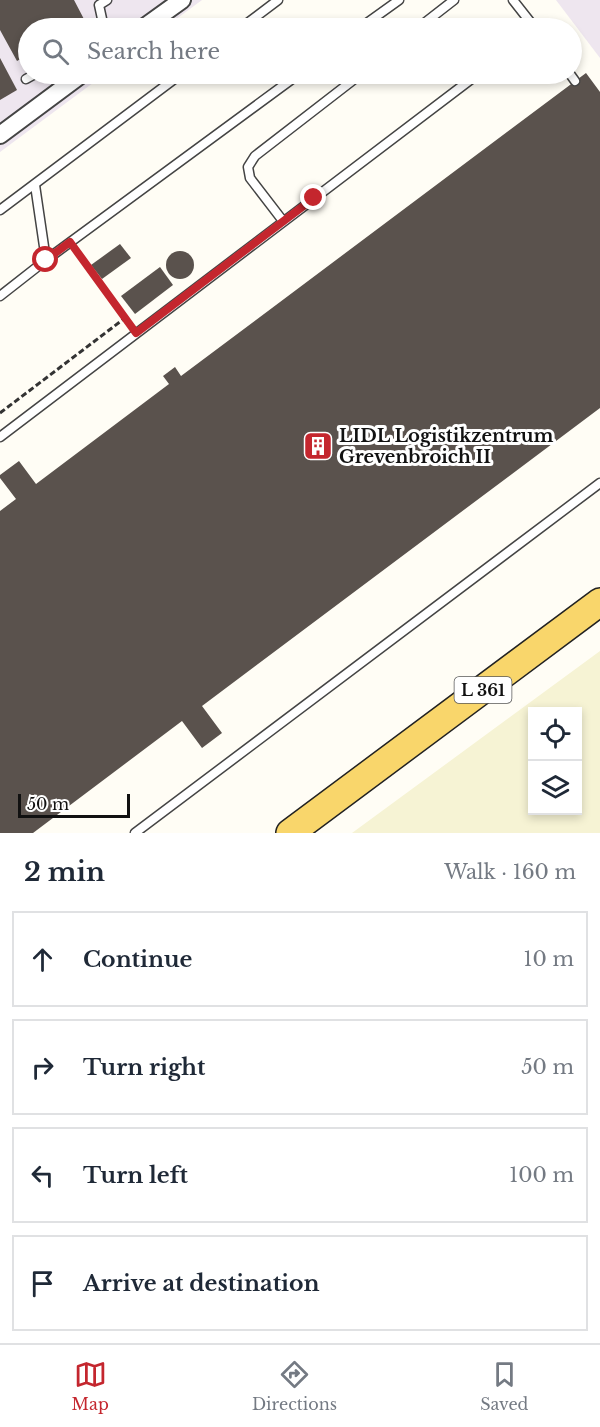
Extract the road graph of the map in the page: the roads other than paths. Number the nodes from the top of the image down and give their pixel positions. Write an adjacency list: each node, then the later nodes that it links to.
1 (107, 0): 7 (lane)
2 (182, 0): 8 (street)
3 (278, 0): 9 (lane)
4 (399, 0): 10 (lane)
5 (454, 0): 11 (lane)
6 (513, 0): 12 (lane)
7 (102, 18)
8 (157, 18)
9 (254, 18)
10 (374, 18)
11 (431, 18)
12 (527, 18)
13 (69, 84): 18 (street)
14 (169, 84): 19 (lane)
15 (285, 84): 22 (lane)
16 (348, 84): 21 (lane)
17 (465, 84): 21 (lane)
18 (0, 135)
19 (35, 185): 20 (lane); 22 (lane)
20 (0, 210)
21 (283, 221): 24 (lane)
22 (46, 260): 23 (lane)
23 (0, 296)
24 (0, 437)
25 (600, 483): 27 (lane)
26 (600, 602): 28 (main road, L 361)
27 (135, 833)
28 (290, 833)

